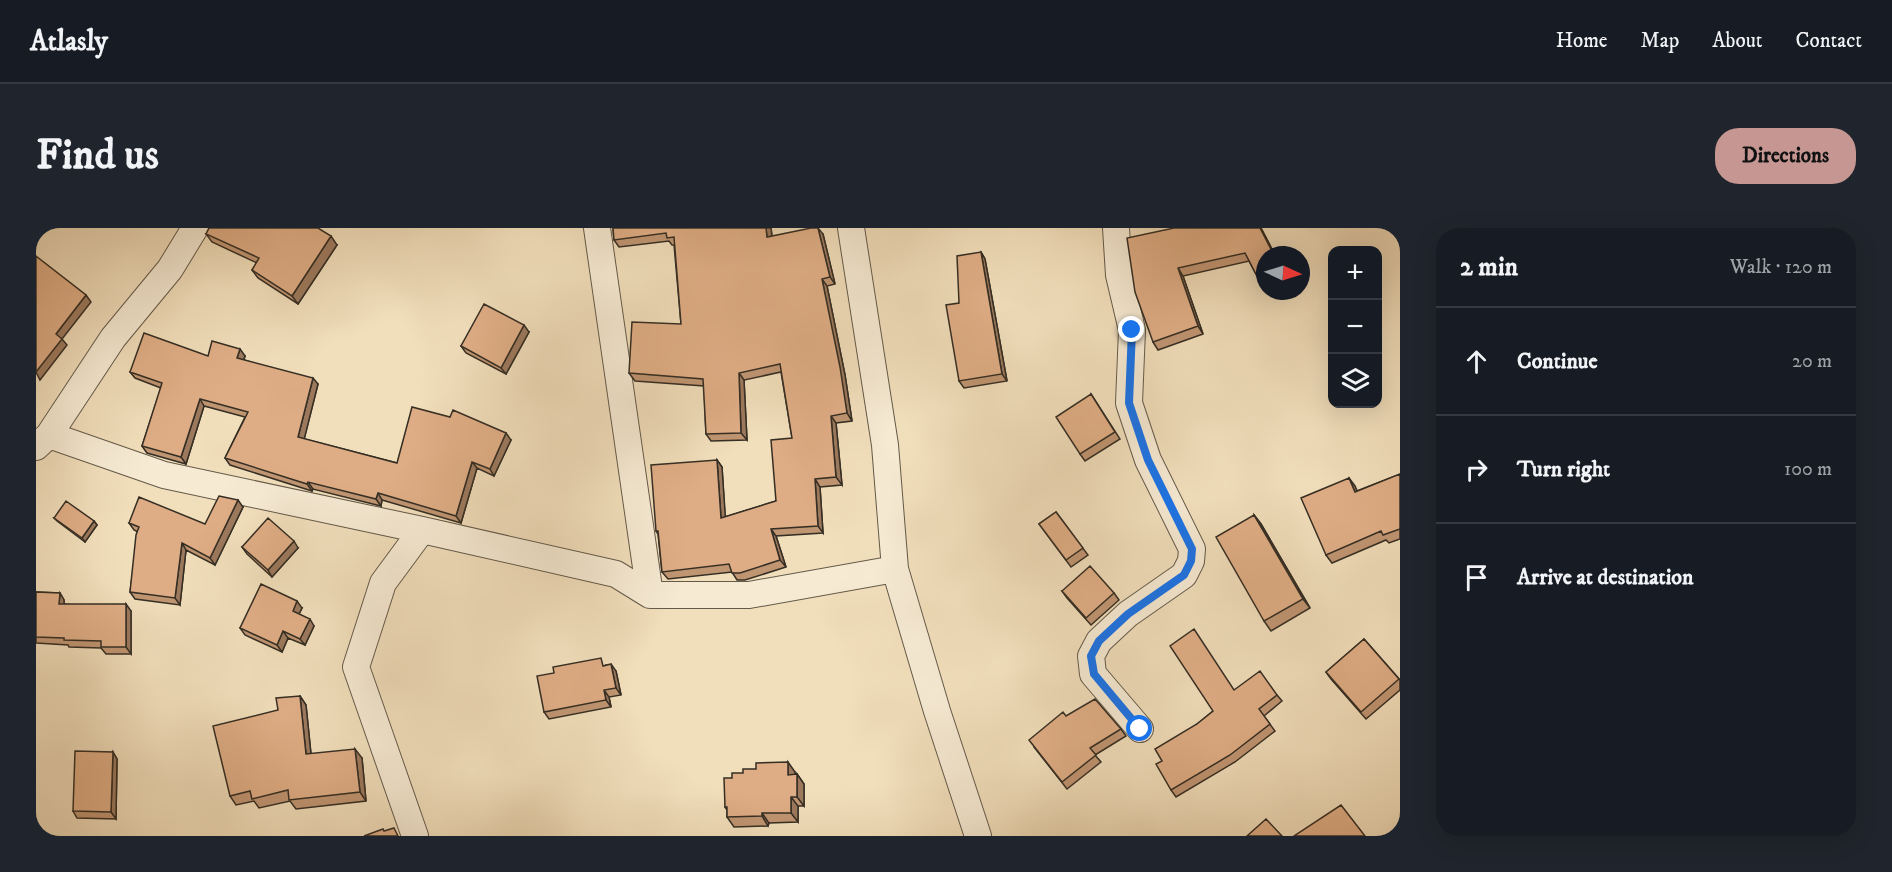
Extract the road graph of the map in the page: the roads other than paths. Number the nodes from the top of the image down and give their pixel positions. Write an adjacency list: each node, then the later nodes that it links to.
1 (195, 228): 5 (street)
2 (597, 228): 8 (street)
3 (851, 228): 7 (street)
4 (1116, 228): 9 (street)
5 (43, 441): 6 (street)
6 (422, 530): 8 (street); 10 (street)
7 (895, 569): 8 (street); 11 (street)
8 (650, 595)
9 (1140, 729)
10 (416, 836)
11 (978, 836)

